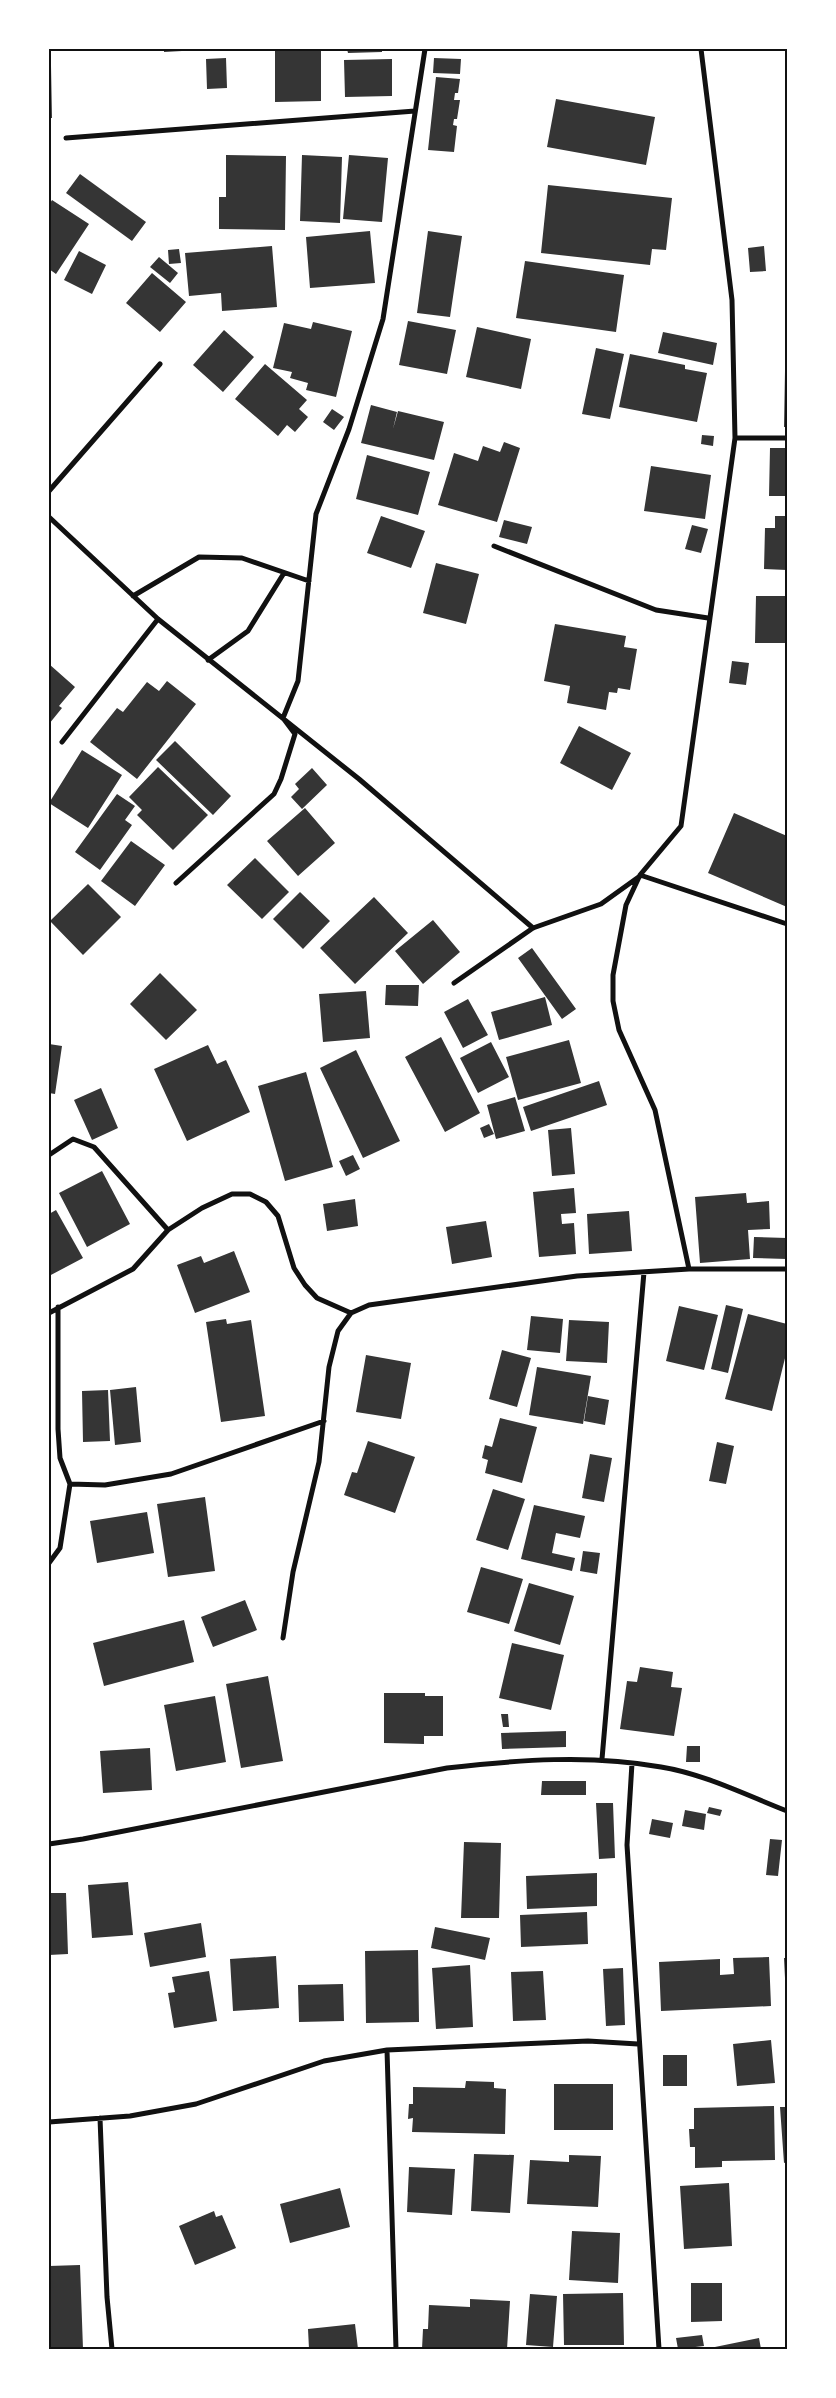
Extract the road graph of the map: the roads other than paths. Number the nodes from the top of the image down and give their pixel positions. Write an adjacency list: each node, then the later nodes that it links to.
1 (425, 49): 3 (street)
2 (701, 49): 6 (street)
3 (415, 111): 4 (street); 12 (street)
4 (66, 138)
5 (160, 364): 8 (street)
6 (735, 438): 7 (street); 14 (street)
7 (787, 438)
8 (49, 492)
9 (49, 517): 13 (street)
10 (494, 546): 14 (street)
11 (284, 573): 12 (street); 13 (street); 16 (street)
12 (309, 581): 17 (street)
13 (133, 596): 15 (street)
14 (708, 618): 19 (street)
15 (158, 619): 16 (street); 18 (street)
16 (208, 660): 17 (street)
17 (283, 718): 20 (street); 22 (street)
18 (62, 742)
19 (640, 875): 21 (street); 22 (street); 26 (street)
20 (176, 884)
21 (787, 924)
22 (532, 928): 23 (street)
23 (454, 983)
24 (49, 1155): 25 (street)
25 (168, 1230): 29 (street); 31 (street)
26 (689, 1269): 27 (street); 28 (street)
27 (787, 1269)
28 (644, 1272): 31 (street); 36 (street)
29 (58, 1307): 30 (street); 33 (street)
30 (49, 1312)
31 (351, 1313): 32 (street)
32 (324, 1421): 33 (street); 35 (street)
33 (70, 1484): 34 (street)
34 (49, 1563)
35 (283, 1638)
36 (602, 1759): 37 (street); 39 (street)
37 (632, 1763): 38 (street); 40 (street)
38 (787, 1811)
39 (49, 1844)
40 (638, 2044): 41 (street); 46 (street)
41 (387, 2050): 42 (street); 45 (street)
42 (100, 2118): 43 (street); 44 (street)
43 (49, 2122)
44 (112, 2349)
45 (396, 2349)
46 (659, 2349)

